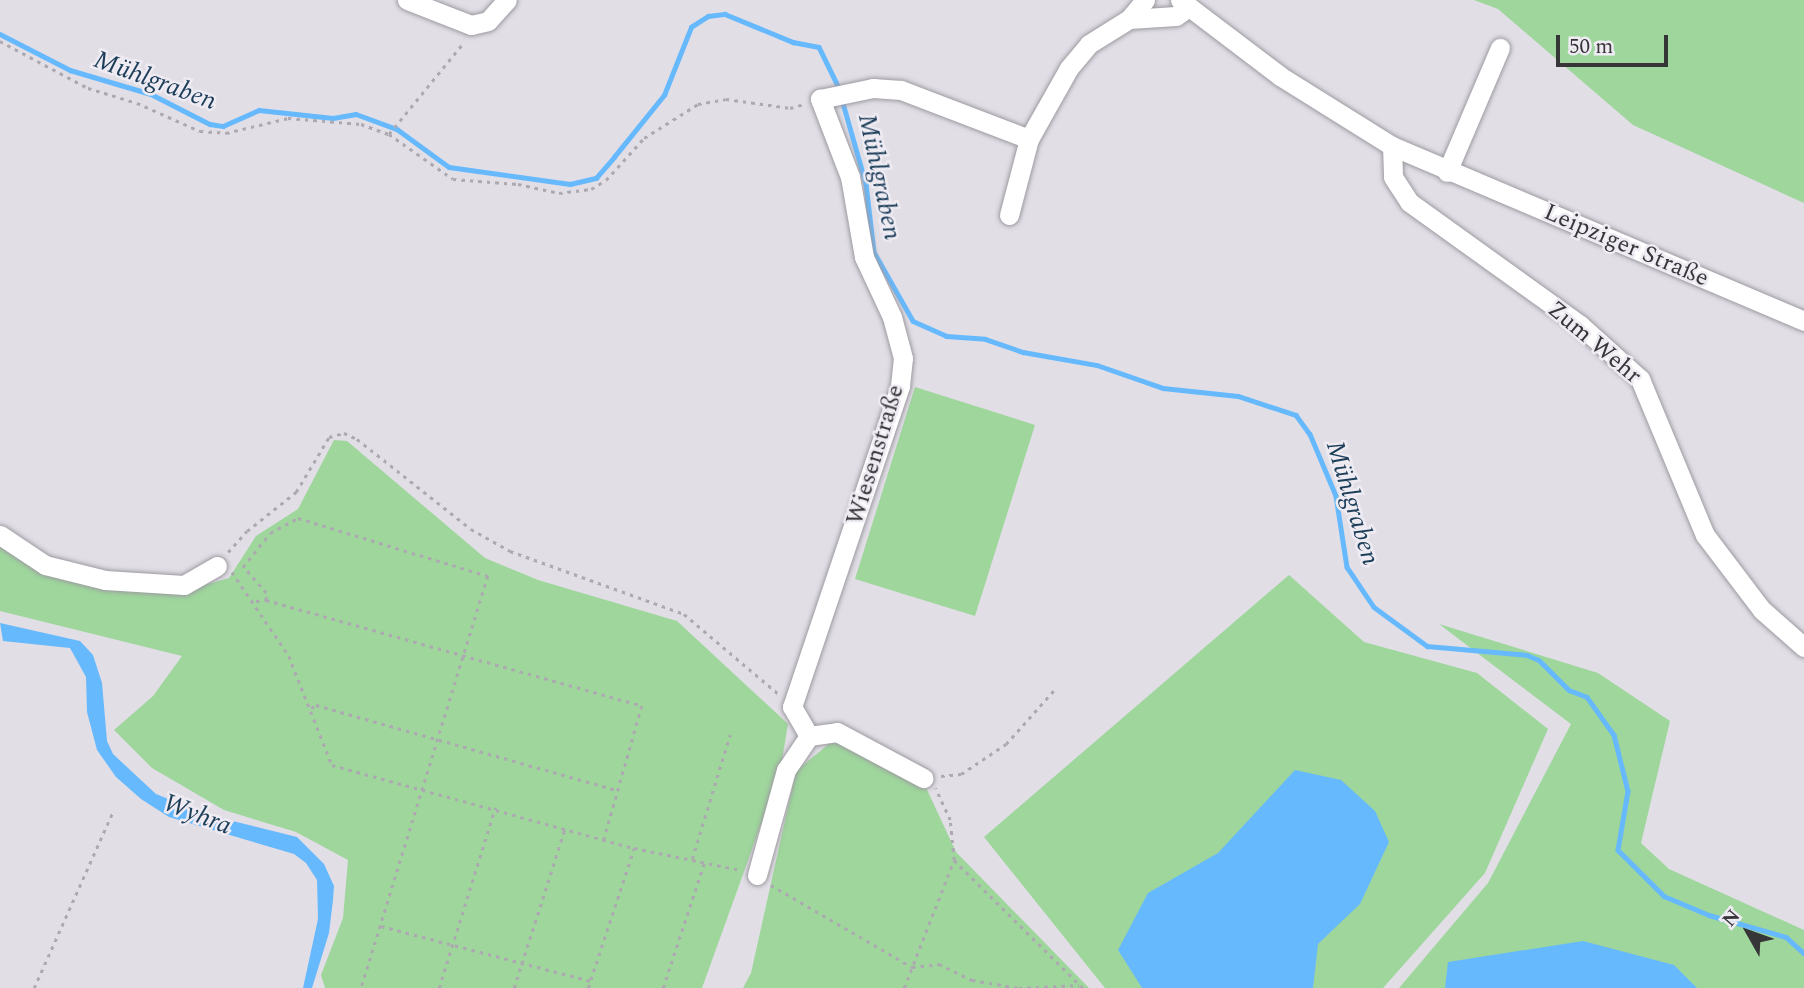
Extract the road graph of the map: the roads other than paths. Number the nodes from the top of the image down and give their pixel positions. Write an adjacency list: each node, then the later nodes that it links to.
1 (407, 0): 2 (street)
2 (507, 0)
3 (1145, 0): 5 (street)
4 (1182, 5): 5 (street); 8 (street, Leipziger Straße)
5 (1129, 19): 7 (street)
6 (1500, 48): 9 (street)
7 (1029, 139): 10 (street); 15 (street, Wiesenstraße)
8 (1392, 145): 9 (street, Leipziger Straße); 14 (street, Zum Wehr)
9 (1447, 172): 11 (street, Leipziger Straße)
10 (1009, 215)
11 (1804, 321)
12 (0, 535): 13 (street)
13 (216, 566)
14 (1804, 647)
15 (809, 736): 16 (street); 17 (street)
16 (923, 778)
17 (757, 875)

